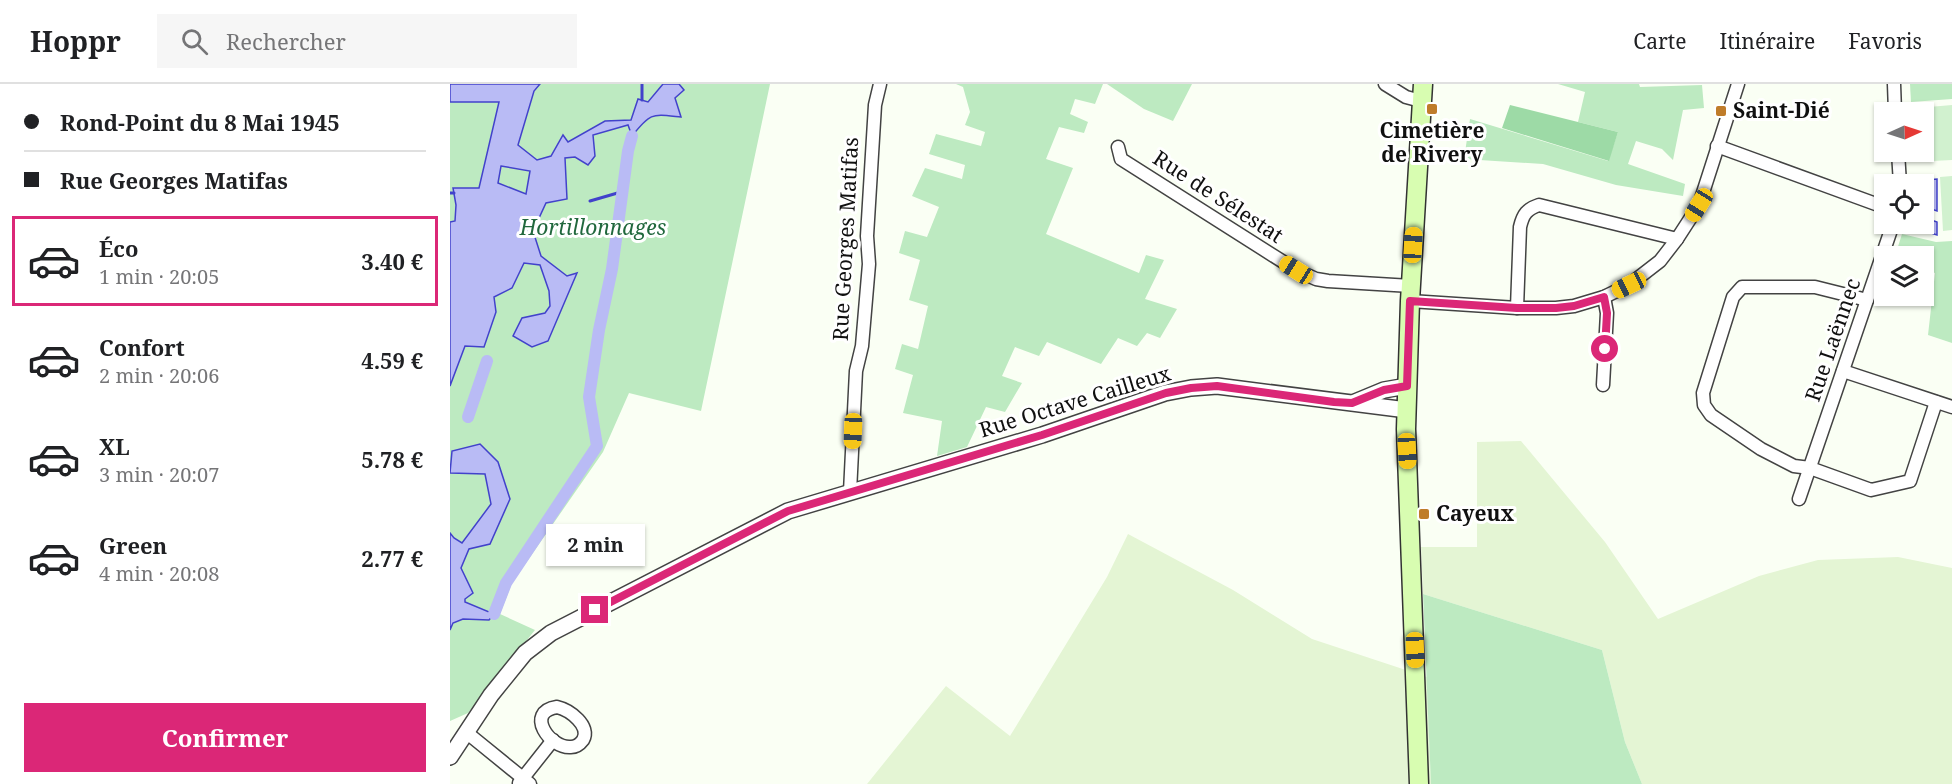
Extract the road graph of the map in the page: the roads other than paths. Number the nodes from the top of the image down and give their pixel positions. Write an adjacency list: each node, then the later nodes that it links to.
1 (880, 84): 24 (street, Rue Georges Matifas)
2 (1385, 84): 5 (street)
3 (1738, 84): 7 (street, Rue de Sélestat)
4 (1893, 84): 6 (street)
5 (1422, 92): 12 (main road)
6 (1894, 102)
7 (1718, 146): 9 (street); 11 (street, Rue de Sélestat)
8 (1118, 147): 12 (street, Rue de Sélestat)
9 (1874, 203)
10 (1890, 234): 14 (street, Rue Laënnec)
11 (1677, 240): 13 (street, Rue de Sélestat); 15 (street)
12 (1410, 294): 15 (street, Rue de Sélestat); 17 (main road)
13 (1604, 297): 15 (street, Rue de Sélestat); 18 (street)
14 (1867, 300): 16 (street, Rue Laënnec); 23 (street)
15 (1517, 308)
16 (1843, 371): 19 (street); 23 (street, Rue Laënnec)
17 (1407, 386): 20 (street); 22 (main road)
18 (1603, 386)
19 (1936, 402): 21 (street); 23 (street)
20 (1352, 403): 22 (street, Rue Octave Cailleux); 24 (street, Rue Octave Cailleux)
21 (1952, 407)
22 (1407, 410): 30 (main road)
23 (1810, 468): 25 (street, Rue Laënnec)
24 (850, 492): 26 (street)
25 (1799, 500)
26 (466, 732): 28 (street); 29 (street)
27 (553, 740): 29 (street)
28 (450, 757)
29 (524, 782)
30 (1419, 784)

